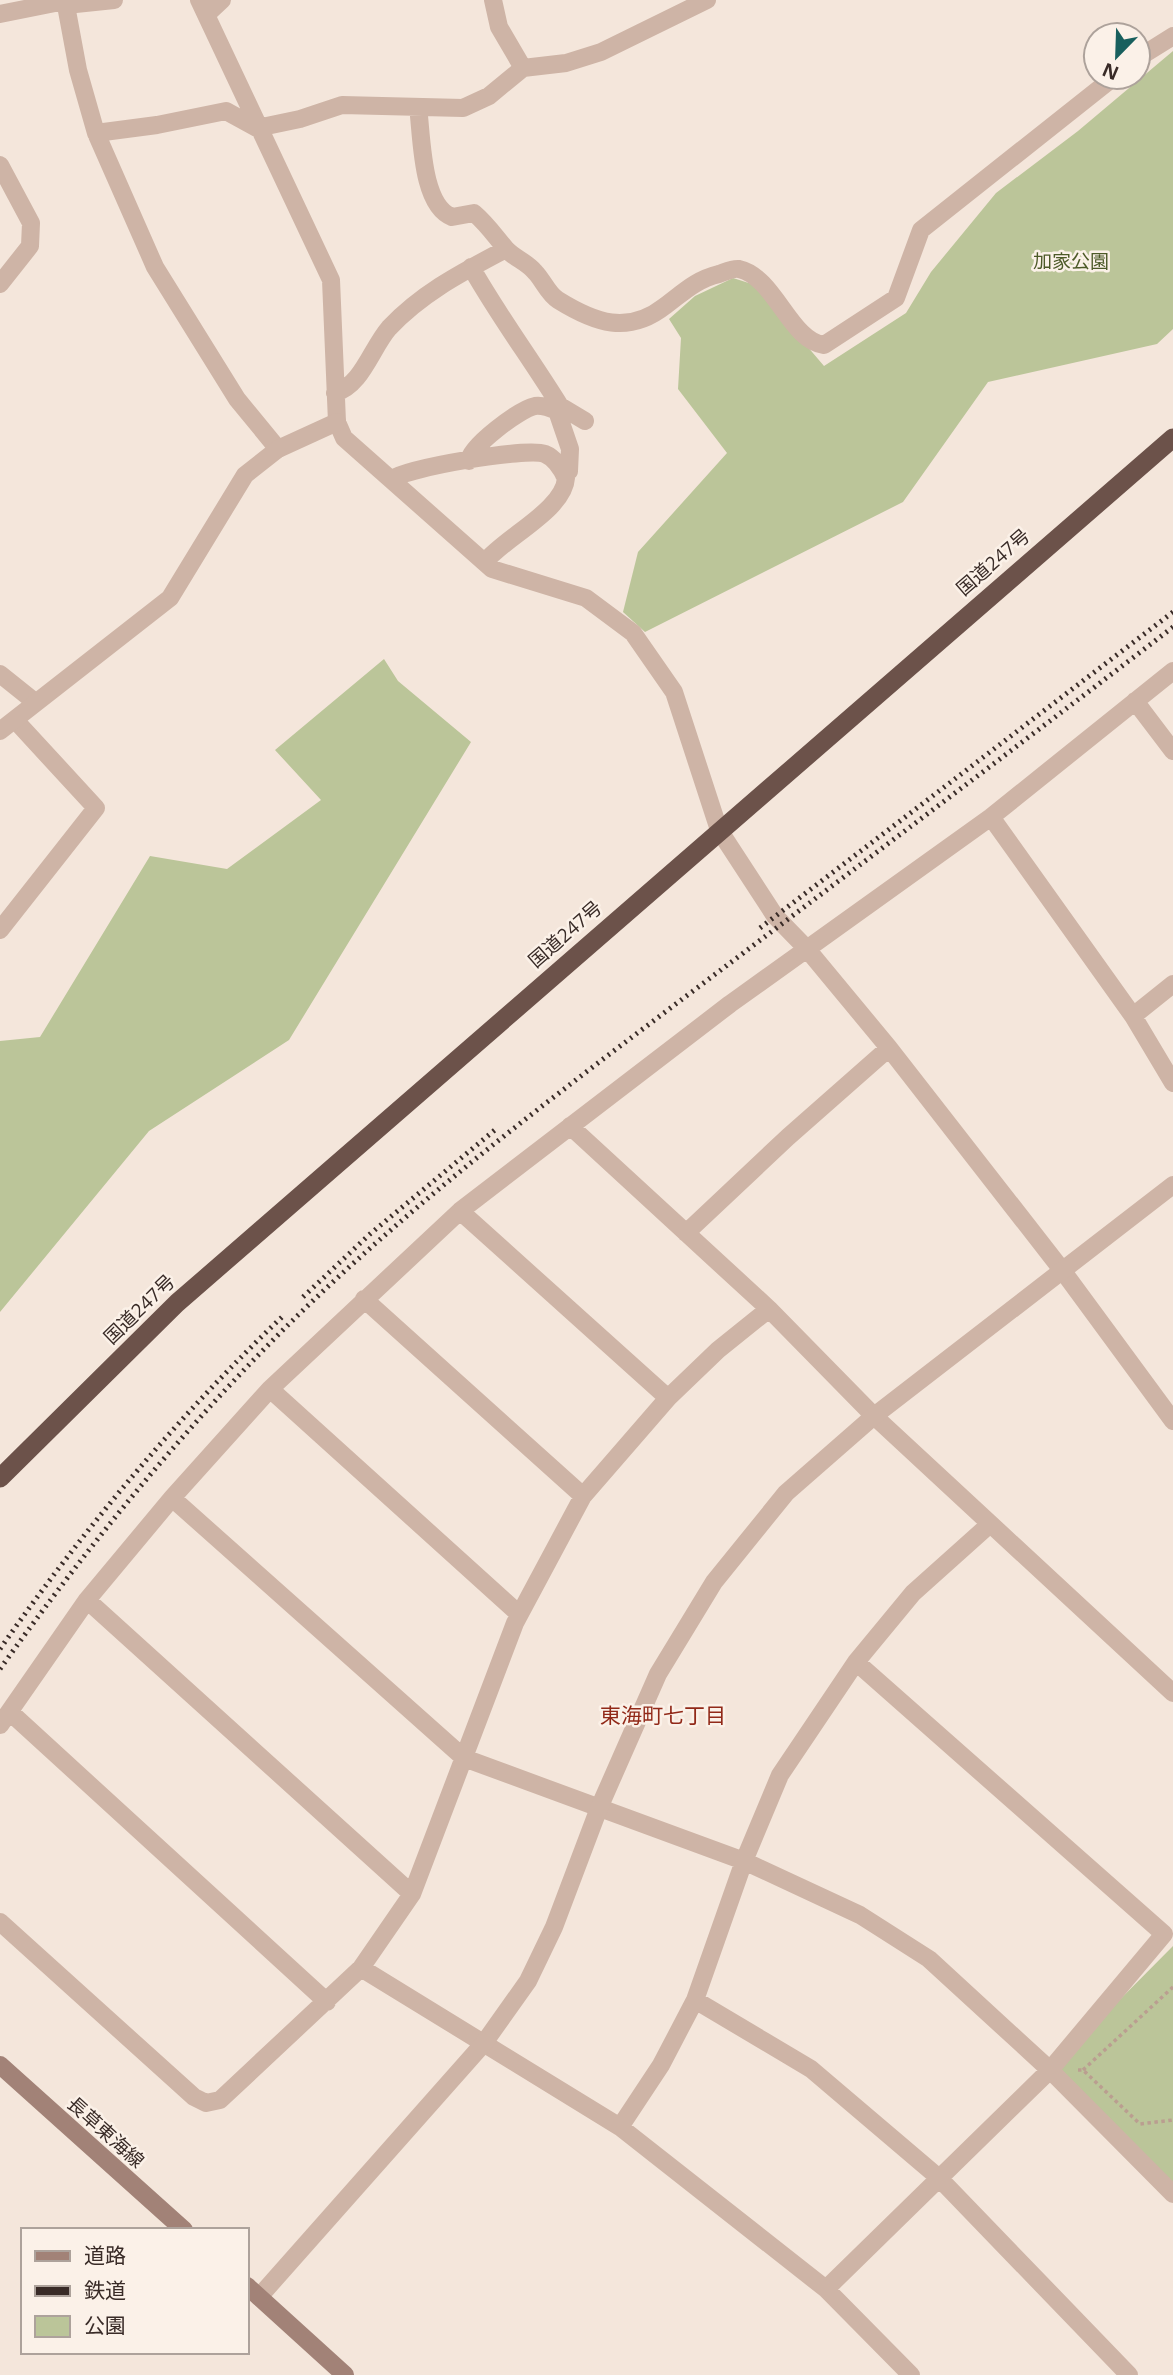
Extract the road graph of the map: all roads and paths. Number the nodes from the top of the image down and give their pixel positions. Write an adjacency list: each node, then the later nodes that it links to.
1 (114, 0): 5 (street)
2 (222, 0): 6 (street)
3 (493, 0): 10 (street)
4 (707, 0): 10 (street)
5 (65, 2): 7 (street); 14 (street)
6 (203, 8): 13 (street)
7 (0, 14)
8 (1173, 36): 9 (street)
9 (1152, 49)
10 (523, 68): 12 (street)
11 (1096, 91): 16 (street)
12 (418, 107): 13 (street); 16 (street)
13 (257, 128): 14 (street); 19 (street)
14 (96, 133): 24 (street)
15 (0, 165): 18 (street)
16 (506, 249): 17 (street)
17 (471, 267): 19 (street); 20 (street)
18 (0, 284)
19 (335, 393): 22 (street)
20 (559, 408): 21 (street); 25 (street); 26 (street)
21 (585, 421)
22 (337, 422): 24 (street); 27 (street)
23 (1173, 438): 37 (highway, 国道247号)
24 (278, 449): 32 (street)
25 (469, 461): 26 (street); 27 (street)
26 (564, 475): 28 (street)
27 (391, 479): 28 (street)
28 (485, 562): 37 (street)
29 (1173, 671): 31 (street)
30 (0, 674): 32 (street)
31 (1135, 701): 35 (street); 36 (street)
32 (36, 702): 33 (street)
33 (15, 720): 34 (street); 38 (street)
34 (0, 731)
35 (1173, 751)
36 (991, 817): 39 (street); 41 (street)
37 (719, 830): 39 (street); 55 (highway, 国道247号)
38 (0, 930)
39 (807, 949): 42 (street); 44 (street)
40 (1173, 984): 41 (street)
41 (1133, 1016): 43 (street)
42 (889, 1048): 47 (street); 48 (street)
43 (1173, 1083)
44 (570, 1126): 46 (street); 47 (street)
45 (1173, 1185): 48 (street)
46 (460, 1211): 49 (street); 52 (street)
47 (686, 1233): 50 (street)
48 (1062, 1270): 53 (street); 54 (street)
49 (364, 1299): 51 (street); 56 (street)
50 (768, 1309): 52 (street); 53 (street)
51 (270, 1389): 57 (street); 60 (street)
52 (668, 1398): 56 (street)
53 (874, 1416): 58 (street); 65 (street)
54 (1173, 1421)
55 (0, 1478)
56 (583, 1496): 60 (street)
57 (172, 1498): 59 (street); 64 (street)
58 (990, 1524): 61 (street); 62 (street)
59 (87, 1600): 63 (street); 67 (street)
60 (519, 1614): 64 (street)
61 (856, 1662): 66 (street); 69 (street)
62 (1173, 1693)
63 (6, 1719): 73 (street)
64 (464, 1758): 65 (street); 67 (street)
65 (599, 1808): 66 (street); 74 (street)
66 (744, 1861): 72 (street); 76 (street)
67 (412, 1894): 70 (street)
68 (0, 1922): 73 (street)
69 (1168, 1930): 76 (street)
70 (361, 1968): 73 (street); 74 (street)
71 (1173, 1987): 77 (path)
72 (695, 2000): 79 (street); 80 (street)
73 (327, 2002)
74 (484, 2043): 79 (street); 84 (street)
75 (0, 2065): 82 (main road, 長草東海線)
76 (1050, 2070): 77 (path); 80 (street); 81 (street)
77 (1083, 2070): 78 (path)
78 (1173, 2120)
79 (620, 2127): 83 (street)
80 (938, 2177): 83 (street); 87 (street)
81 (1173, 2194)
82 (182, 2228)
83 (827, 2289): 86 (street)
84 (253, 2292): 85 (main road)
85 (345, 2375)
86 (911, 2375)
87 (1129, 2375)

